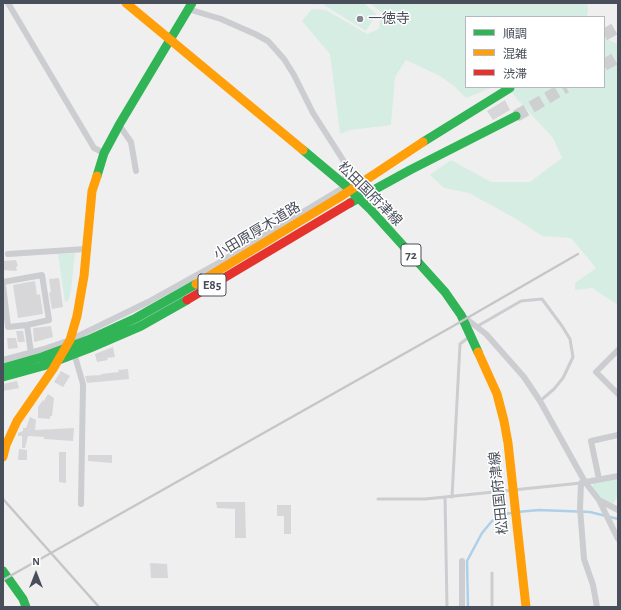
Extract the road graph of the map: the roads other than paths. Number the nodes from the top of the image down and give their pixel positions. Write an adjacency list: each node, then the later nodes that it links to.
1 (8, 3): 8 (street)
2 (126, 3): 4 (main road, 松田国府津線 / 72)
3 (190, 6): 4 (main road); 10 (street)
4 (171, 40): 7 (main road); 10 (main road, 松田国府津線 / 72)
5 (510, 88): 23 (main road, 小田原厚木道路 / E85)
6 (516, 116): 24 (main road, 小田原厚木道路 / E85)
7 (119, 125): 8 (main road); 9 (street)
8 (104, 153): 11 (main road)
9 (136, 171)
10 (346, 186): 15 (main road, 松田国府津線 / 72); 19 (street)
11 (86, 250): 12 (street); 19 (main road)
12 (8, 254)
13 (3, 282): 16 (street)
14 (3, 286): 16 (street)
15 (461, 315): 17 (street); 18 (main road, 松田国府津線 / 72)
16 (28, 325): 21 (street)
17 (476, 327): 26 (street); 26 (lane)
18 (471, 336): 32 (main road, 松田国府津線 / 72); 34 (lane)
19 (70, 340): 21 (street); 28 (main road); 37 (street)
20 (618, 350): 25 (street)
21 (31, 353): 22 (street)
22 (3, 360)
23 (3, 368)
24 (3, 377)
25 (618, 394)
26 (540, 401): 31 (street)
27 (618, 435): 30 (street)
28 (3, 457)
29 (618, 476): 30 (street)
30 (599, 479): 31 (street)
31 (583, 482): 32 (lane); 36 (street); 48 (street)
32 (513, 490): 34 (lane); 47 (main road, 松田国府津線 / 72)
33 (445, 497): 34 (lane); 35 (lane); 44 (lane)
34 (452, 497)
35 (378, 499)
36 (599, 500): 38 (street); 39 (street)
37 (81, 504)
38 (618, 510)
39 (618, 538)
40 (462, 561): 45 (street)
41 (3, 571): 43 (main road)
42 (492, 573): 46 (lane)
43 (26, 607)
44 (447, 607)
45 (462, 607)
46 (492, 607)
47 (526, 607)
48 (597, 607)

